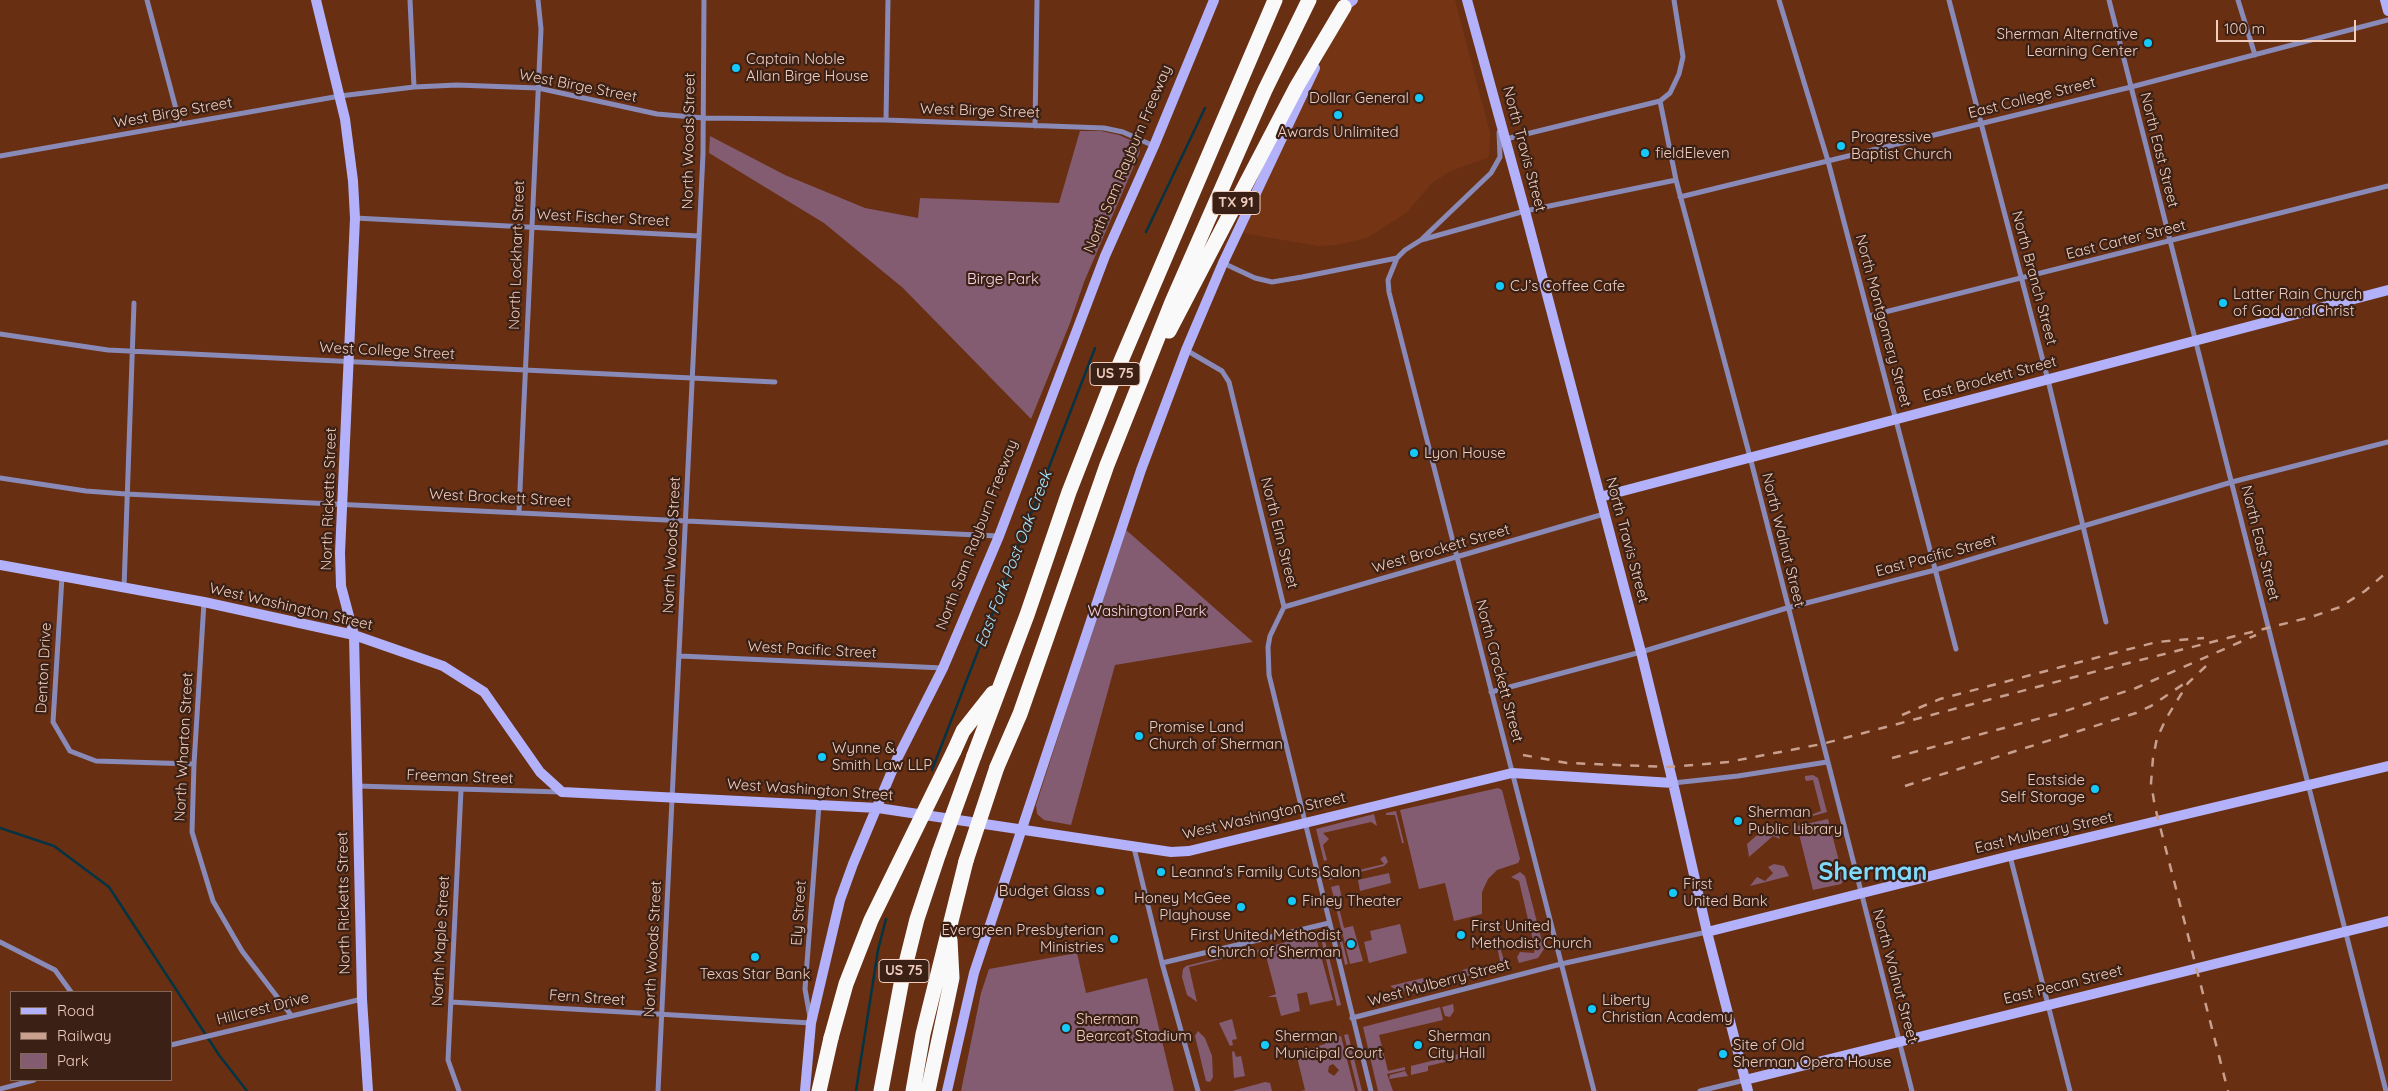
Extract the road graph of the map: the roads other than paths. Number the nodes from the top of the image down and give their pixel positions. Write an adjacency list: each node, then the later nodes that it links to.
1 (147, 0): 31 (street)
2 (316, 0): 25 (street, North Ricketts Street)
3 (410, 0): 22 (street)
4 (538, 0): 24 (street, North Lockhart Street)
5 (704, 0): 28 (street, North Woods Street)
6 (888, 0): 29 (street)
7 (1037, 0): 32 (street)
8 (1214, 0): 34 (street, North Sam Rayburn Freeway)
9 (1275, 0): 89 (highway, US 75)
10 (1309, 0): 61 (highway, US 75)
11 (1467, 0): 27 (street, North Travis Street)
12 (1674, 0): 26 (street)
13 (1779, 0): 36 (street, North Montgomery Street)
14 (1949, 0): 30 (street, North Branch Street)
15 (2109, 0): 23 (street, North East Street)
16 (2238, 0): 21 (street)
17 (2385, 0): 19 (street)
18 (1348, 2): 47 (street); 61 (highway, TX 91)
19 (2388, 10)
20 (2388, 20): 21 (street, East College Street)
21 (2255, 56): 23 (street, East College Street)
22 (414, 87): 24 (street, West Birge Street); 25 (street, West Birge Street)
23 (2131, 87): 30 (street, East College Street); 45 (street, North East Street)
24 (538, 88): 28 (street, West Birge Street); 42 (street, North Lockhart Street)
25 (340, 96): 31 (street, West Birge Street); 41 (street, North Ricketts Street)
26 (1660, 101): 33 (street); 37 (street, North Walnut Street)
27 (1499, 114): 33 (street, North Travis Street); 44 (street)
28 (704, 118): 29 (street, West Birge Street); 43 (street, North Woods Street)
29 (886, 120): 32 (street, West Birge Street)
30 (1981, 123): 36 (street, East College Street); 48 (street, North Branch Street)
31 (180, 124): 35 (street, West Birge Street)
32 (1035, 126): 34 (street, West Birge Street)
33 (1506, 138): 40 (street, North Travis Street)
34 (1154, 146): 74 (street, North Sam Rayburn Freeway)
35 (0, 156)
36 (1828, 161): 39 (street, East College Street); 51 (street, North Montgomery Street)
37 (1676, 180): 39 (street, North Walnut Street); 40 (street)
38 (2388, 186): 45 (street, East Carter Street)
39 (1680, 197): 64 (street, North Walnut Street)
40 (1525, 211): 44 (street); 68 (street, North Travis Street)
41 (355, 218): 42 (street, West Fischer Street); 56 (street, North Ricketts Street)
42 (531, 227): 43 (street, West Fischer Street); 57 (street, North Lockhart Street)
43 (699, 236): 58 (street, North Woods Street)
44 (1421, 240): 46 (street)
45 (2170, 242): 48 (street, East Carter Street); 53 (street, North East Street)
46 (1397, 258): 47 (street); 75 (street, North Crockett Street)
47 (1223, 263): 54 (street)
48 (2020, 278): 51 (street, East Carter Street); 59 (street, North Branch Street)
49 (2388, 290): 53 (street, East Brockett Street)
50 (134, 303): 55 (street)
51 (1869, 316): 62 (street, North Montgomery Street)
52 (0, 334): 55 (street, West College Street)
53 (2196, 340): 59 (street, East Brockett Street); 66 (street, North East Street)
54 (1186, 350): 81 (street, North Elm Street); 104 (street)
55 (132, 351): 56 (street, West College Street); 67 (street)
56 (349, 362): 57 (street, West College Street); 69 (street, North Ricketts Street)
57 (525, 370): 58 (street, West College Street); 70 (street, North Lockhart Street)
58 (693, 379): 60 (street, West College Street); 72 (street, North Woods Street)
59 (2048, 380): 62 (street, East Brockett Street); 73 (street, North Branch Street)
60 (775, 382)
61 (1132, 401): 108 (highway, US 75, bridge)
62 (1895, 419): 64 (street, East Brockett Street); 77 (street, North Montgomery Street)
63 (2388, 442): 66 (street, East Pacific Street)
64 (1750, 457): 68 (street, East Brockett Street); 82 (street, North Walnut Street)
65 (0, 478): 67 (street, West Brockett Street)
66 (2232, 482): 73 (street, East Pacific Street); 96 (street, North East Street)
67 (126, 494): 69 (street, West Brockett Street); 79 (street)
68 (1600, 497): 71 (street, North Travis Street)
69 (343, 504): 70 (street, West Brockett Street); 84 (street, North Ricketts Street)
70 (519, 512): 72 (street, West Brockett Street)
71 (1604, 514): 75 (street, West Brockett Street); 86 (street, North Travis Street)
72 (686, 520): 74 (street, West Brockett Street); 87 (street, North Woods Street)
73 (2083, 527): 77 (street, East Pacific Street); 83 (street, North Branch Street)
74 (999, 536): 88 (street, North Sam Rayburn Freeway)
75 (1457, 559): 81 (street, West Brockett Street); 90 (street, North Crockett Street)
76 (0, 566): 78 (street, West Washington Street)
77 (1935, 570): 82 (street, East Pacific Street); 85 (street, North Montgomery Street)
78 (62, 577): 79 (street, West Washington Street); 92 (street, Denton Drive)
79 (124, 588): 80 (street, West Washington Street)
80 (204, 602): 84 (street, West Washington Street); 92 (street, North Wharton Street)
81 (1284, 607): 103 (street, North Elm Street)
82 (1787, 608): 86 (street, East Pacific Street); 91 (street, North Walnut Street)
83 (2106, 622)
84 (354, 635): 97 (street, North Ricketts Street); 99 (street, West Washington Street)
85 (1956, 649)
86 (1641, 652): 90 (street, East Pacific Street); 95 (street, North Travis Street)
87 (680, 656): 88 (street, West Pacific Street); 100 (street, North Woods Street)
88 (943, 668): 102 (street, North Sam Rayburn Freeway)
89 (1001, 682): 133 (highway, bridge); 134 (highway, US 75, bridge)
90 (1491, 692): 94 (street, North Crockett Street)
91 (1827, 762): 95 (street); 107 (street, North Walnut Street)
92 (194, 764): 120 (street, North Wharton Street)
93 (2388, 766): 96 (street, East Mulberry Street)
94 (1512, 773): 95 (street, West Washington Street); 103 (street, West Washington Street); 115 (street, North Crockett Street)
95 (1674, 783): 111 (street, North Travis Street)
96 (2308, 785): 106 (street, East Mulberry Street); 112 (street, North East Street)
97 (356, 786): 98 (street, Freeman Street); 117 (street, North Ricketts Street)
98 (461, 790): 99 (street, Freeman Street); 118 (street, North Maple Street)
99 (562, 792): 100 (street, West Washington Street)
100 (673, 797): 101 (street, West Washington Street); 121 (street, North Woods Street)
101 (819, 805): 102 (street, West Washington Street); 123 (street, Ely Street)
102 (877, 808): 104 (street, West Washington Street); 123 (street, North Sam Rayburn Freeway)
103 (1304, 823): 105 (street, West Washington Street); 110 (street, North Elm Street)
104 (1022, 828): 105 (street, West Washington Street); 137 (street)
105 (1134, 848): 114 (street)
106 (2010, 856): 107 (street, East Mulberry Street); 119 (street)
107 (1860, 894): 111 (street, East Mulberry Street); 124 (street, North Walnut Street)
108 (950, 921): 135 (highway, US 75); 136 (highway)
109 (2388, 921): 112 (street, East Pecan Street)
110 (1329, 923): 114 (street); 122 (street, North Elm Street)
111 (1707, 932): 115 (street, West Mulberry Street); 126 (street, North Travis Street)
112 (2347, 932): 119 (street, East Pecan Street); 145 (street, North East Street)
113 (0, 942): 116 (street)
114 (1162, 963): 138 (street)
115 (1561, 964): 122 (street, West Mulberry Street); 140 (street, North Crockett Street)
116 (70, 991)
117 (362, 999): 120 (street, Hillcrest Drive); 129 (street, North Ricketts Street)
118 (451, 1002): 121 (street, Fern Street); 130 (street, North Maple Street)
119 (2046, 1004): 124 (street, East Pecan Street); 144 (street)
120 (292, 1015): 125 (street, Hillcrest Drive)
121 (662, 1016): 123 (street, Fern Street); 131 (street, North Woods Street)
122 (1352, 1018): 139 (street, North Elm Street)
123 (811, 1023): 132 (street, North Sam Rayburn Freeway)
124 (1900, 1042): 126 (street, East Pecan Street); 143 (street, North Walnut Street)
125 (172, 1045)
126 (1745, 1080): 141 (street); 142 (street, North Travis Street)
127 (30, 1081): 128 (street)
128 (0, 1088)
129 (368, 1091)
130 (459, 1091)
131 (658, 1091)
132 (805, 1091)
133 (819, 1091)
134 (881, 1091)
135 (913, 1091)
136 (928, 1091)
137 (947, 1091)
138 (1198, 1091)
139 (1371, 1091)
140 (1594, 1091)
141 (1700, 1091)
142 (1748, 1091)
143 (1912, 1091)
144 (2070, 1091)
145 (2386, 1091)

